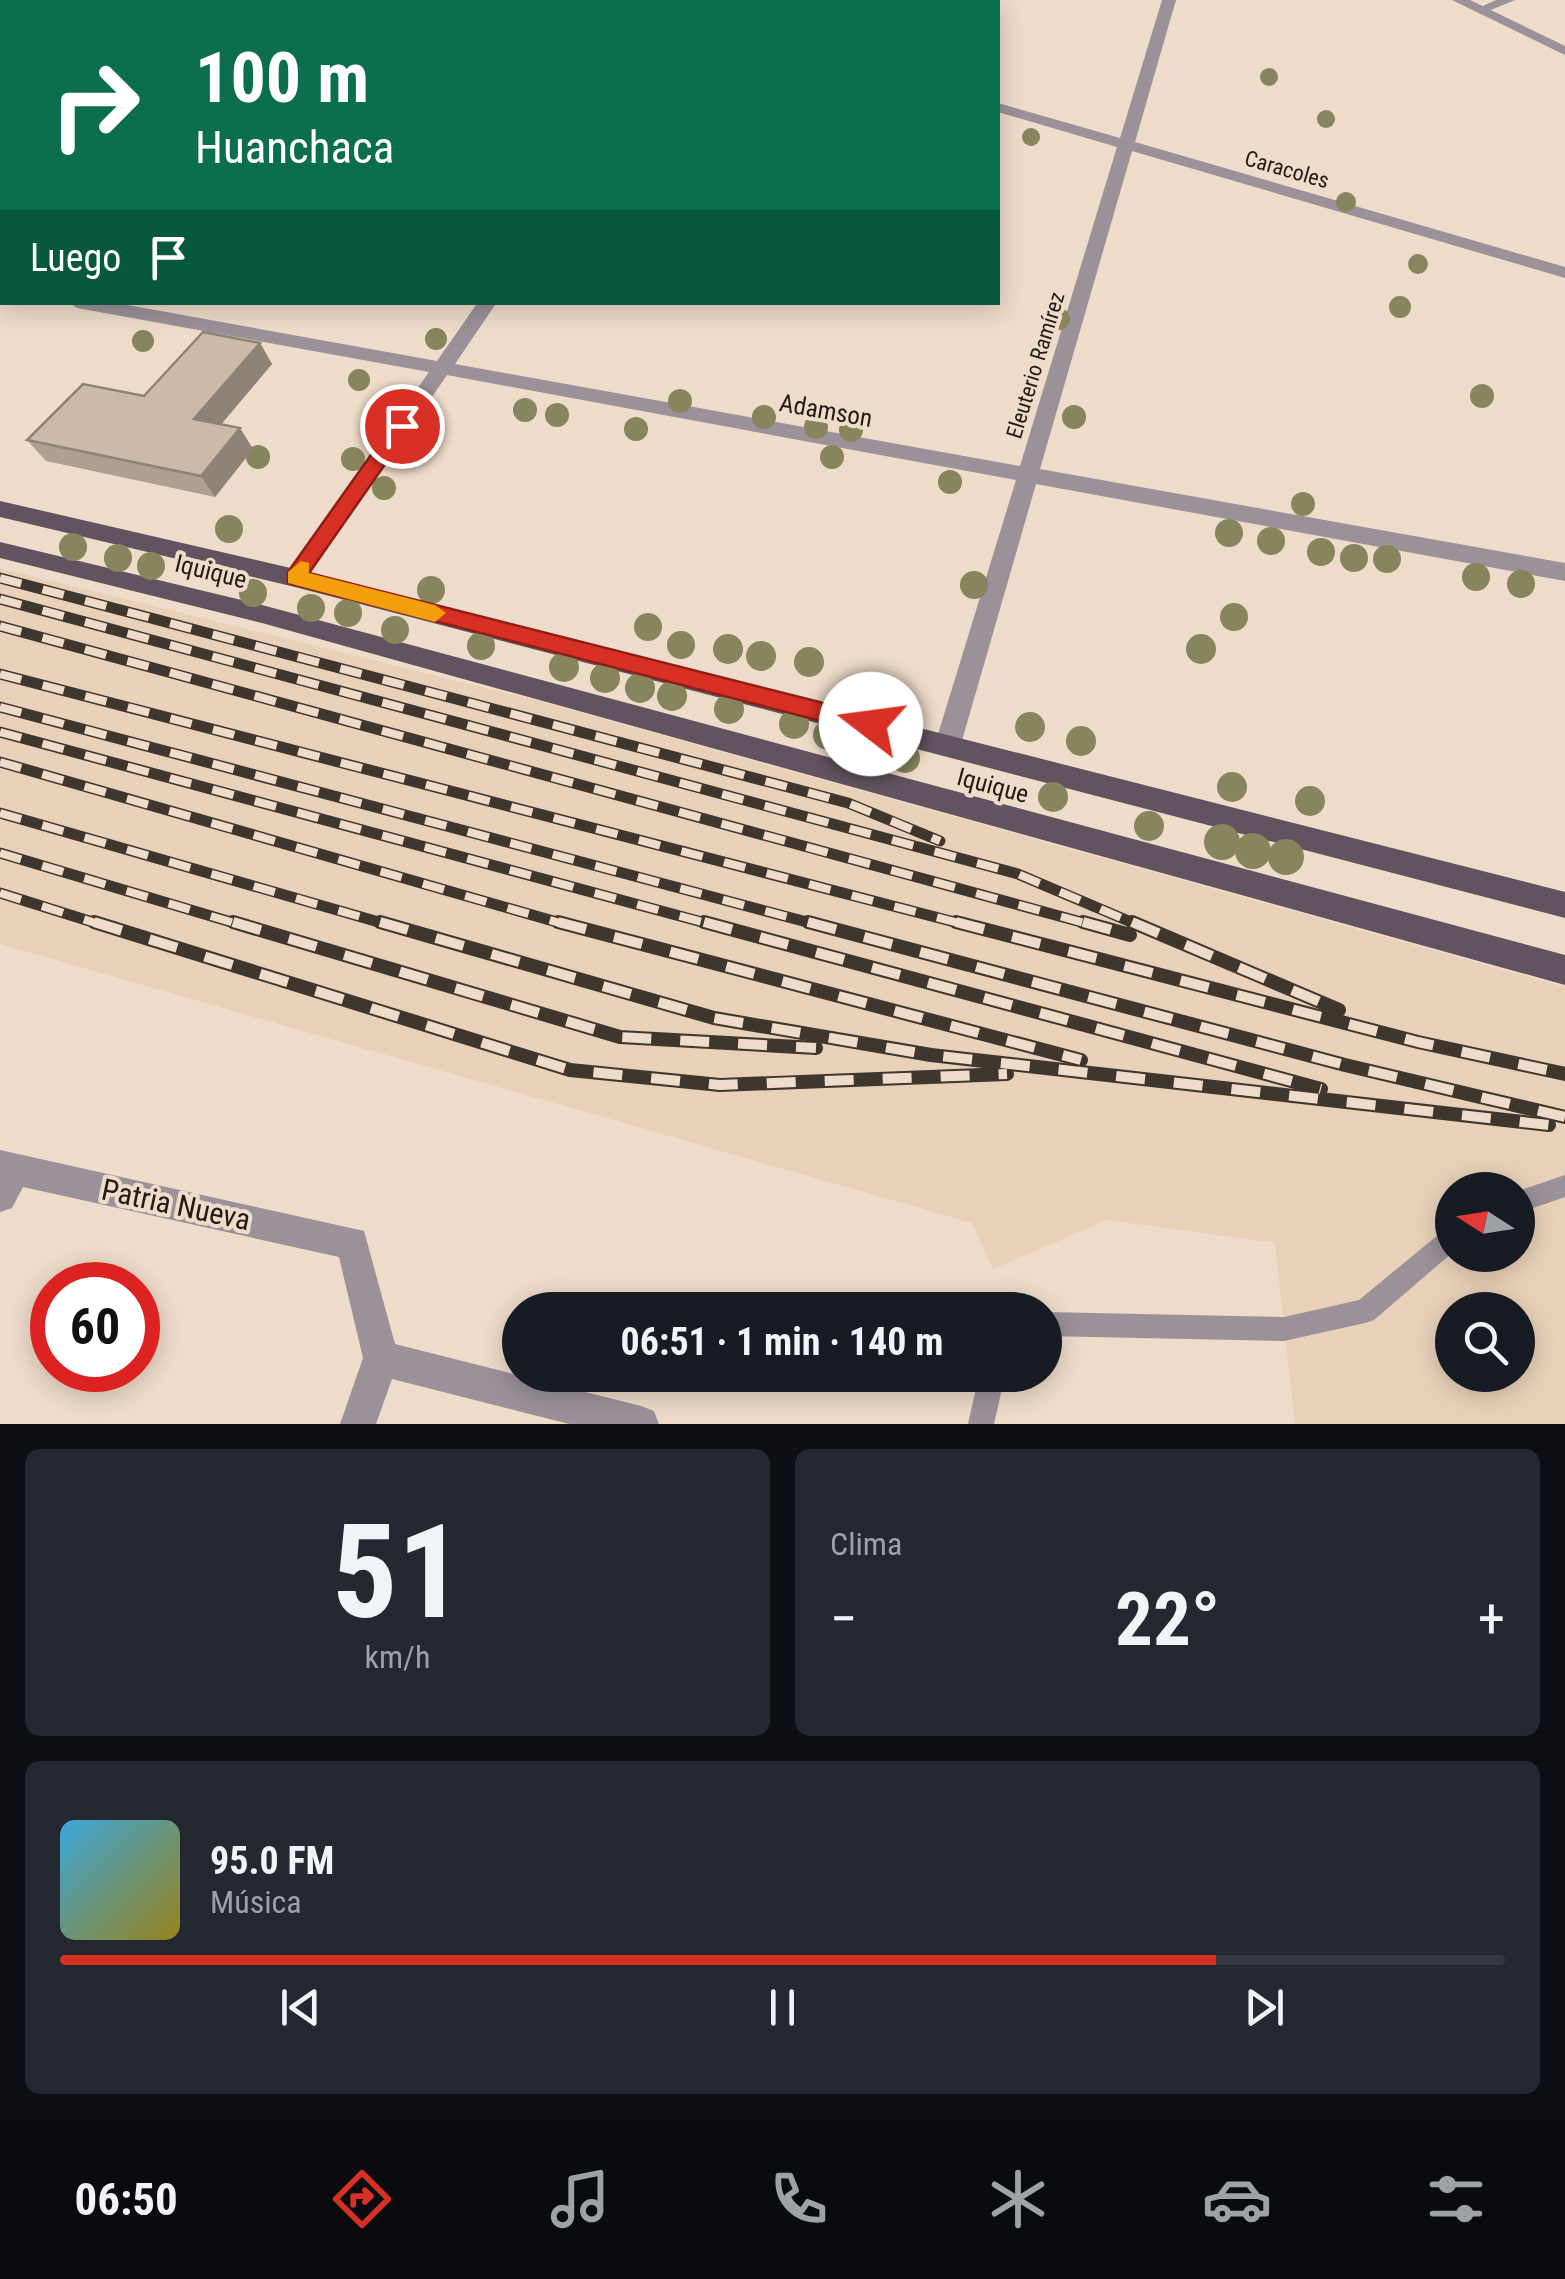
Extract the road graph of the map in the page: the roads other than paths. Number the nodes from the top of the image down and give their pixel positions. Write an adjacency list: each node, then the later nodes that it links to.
1 (1170, 0): 7 (street, Eleuterio Ramírez)
2 (1460, 0): 4 (street)
3 (1508, 0): 4 (street)
4 (1481, 10): 5 (street)
5 (1565, 51)
6 (1000, 109): 7 (street, Caracoles)
7 (1126, 146): 8 (street, Caracoles); 12 (street, Eleuterio Ramírez)
8 (1565, 273)
9 (94, 305): 11 (street, Adamson)
10 (486, 305): 11 (street)
11 (442, 368): 12 (street, Adamson); 16 (street)
12 (1029, 475): 15 (street, Adamson); 17 (street, Eleuterio Ramírez)
13 (0, 509): 16 (main road, Iquique)
14 (0, 550): 19 (main road, Iquique)
15 (1565, 572)
16 (295, 578): 17 (main road, Iquique)
17 (948, 744): 18 (main road, Iquique)
18 (1565, 904)
19 (1565, 970)
20 (5, 1177): 25 (street, Patria Nueva)
21 (1565, 1186): 22 (lane)
22 (1535, 1196)
23 (1435, 1252): 24 (lane)
24 (1062, 1324)
25 (381, 1358): 27 (street); 28 (street)
26 (989, 1392): 29 (lane)
27 (358, 1424)
28 (642, 1424)
29 (982, 1424)

